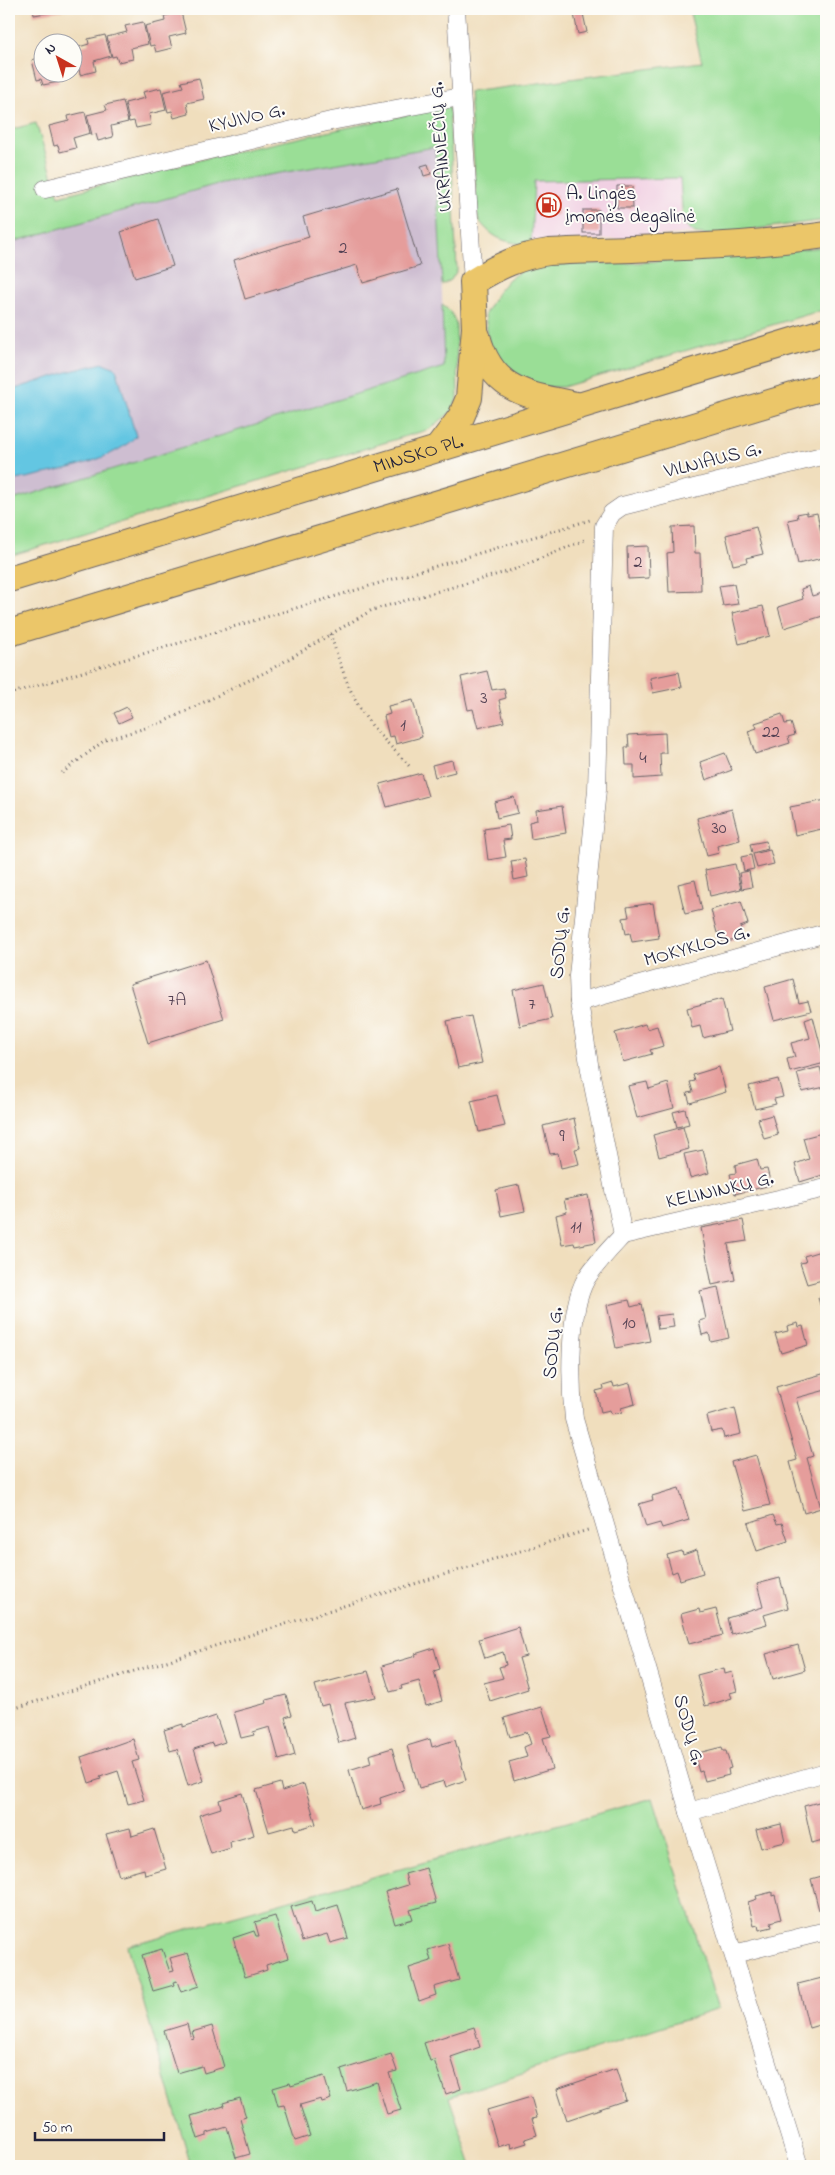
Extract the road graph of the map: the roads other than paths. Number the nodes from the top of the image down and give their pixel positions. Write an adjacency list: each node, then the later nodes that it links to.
1 (456, 9): 2 (street, UKRAINIEČIŲ G.)
2 (460, 97): 3 (street, KYJIVO G.); 5 (street, UKRAINIEČIŲ G.)
3 (45, 189)
4 (826, 235): 5 (highway)
5 (473, 282): 6 (highway)
6 (475, 328): 9 (highway); 10 (highway)
7 (826, 331): 9 (highway, MINSKO PL.)
8 (826, 386): 14 (highway)
9 (578, 406): 10 (highway, MINSKO PL.)
10 (438, 448): 13 (highway, MINSKO PL.)
11 (826, 455): 12 (street, VILNIAUS G.)
12 (612, 513): 16 (street, SODŲ G.)
13 (9, 579)
14 (9, 633)
15 (826, 933): 16 (street, MOKYKLOS G.)
16 (579, 1002): 18 (street, SODŲ G.)
17 (826, 1188): 18 (street, KELININKŲ G.)
18 (623, 1235): 20 (street, SODŲ G.)
19 (826, 1772): 20 (street)
20 (690, 1812): 22 (street, SODŲ G.)
21 (826, 1931): 22 (street)
22 (734, 1954): 23 (street, SODŲ G.)
23 (799, 2166)

